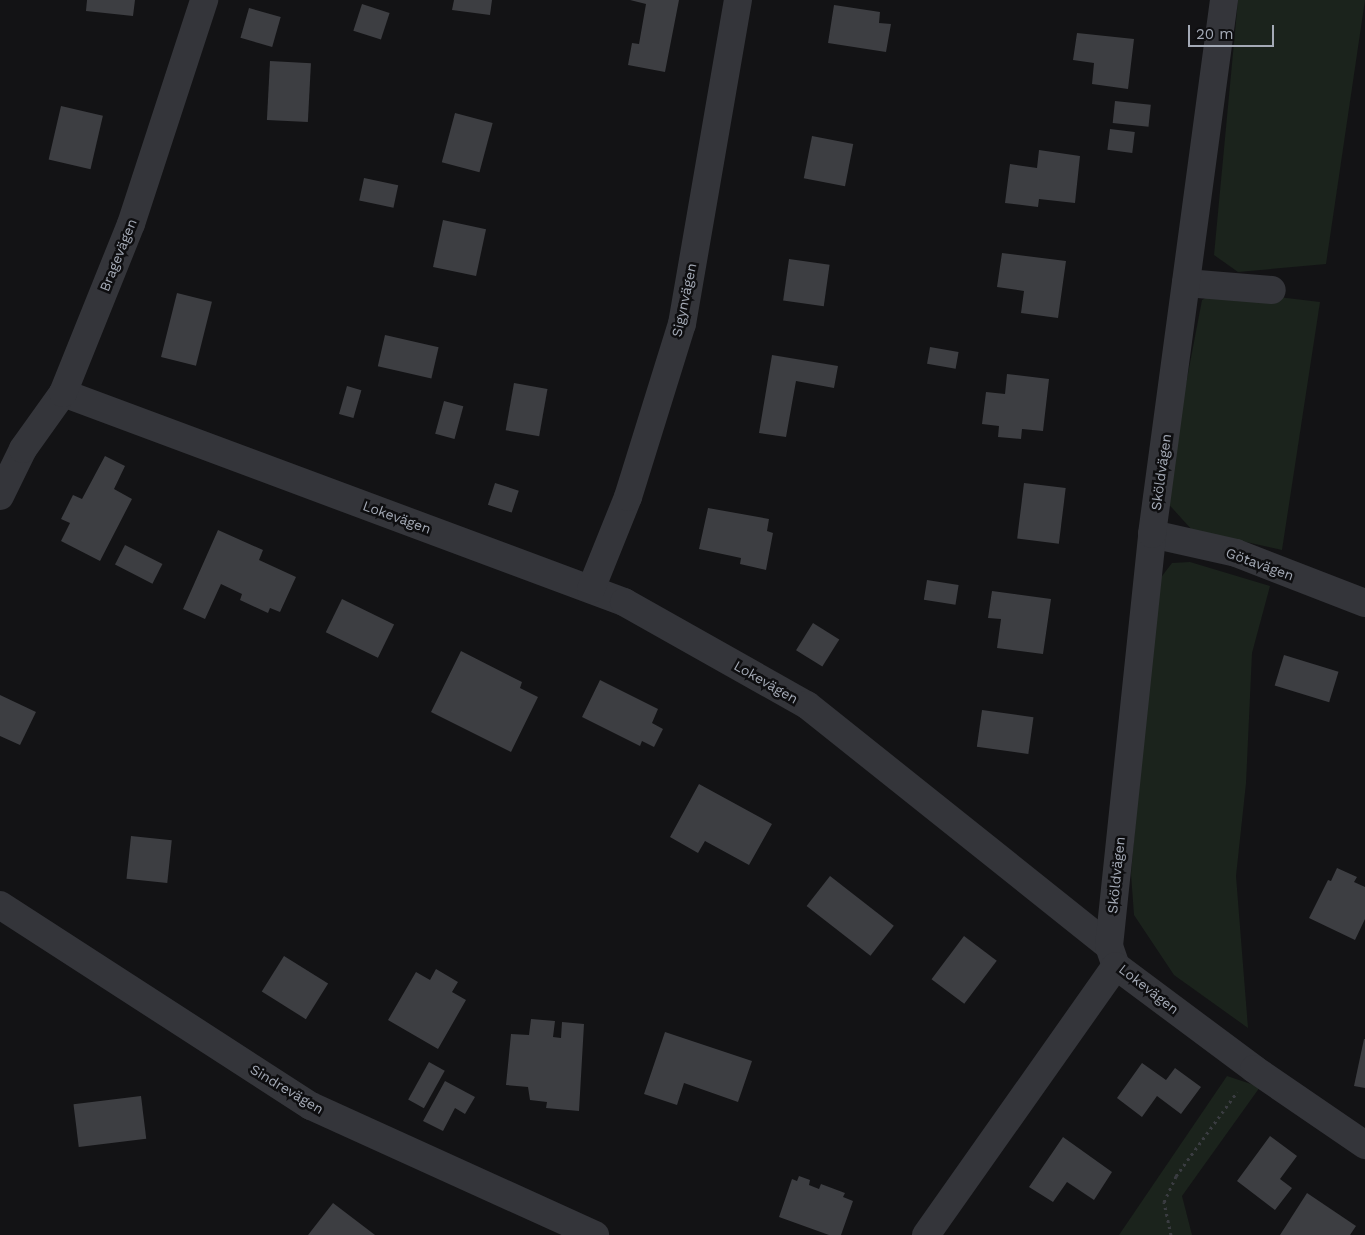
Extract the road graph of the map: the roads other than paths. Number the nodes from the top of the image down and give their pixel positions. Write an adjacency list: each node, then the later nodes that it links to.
1 (204, 0): 6 (street, Bragevägen)
2 (738, 0): 10 (street, Sigynvägen)
3 (1224, 0): 4 (street, Sköldvägen)
4 (1186, 283): 5 (street); 9 (street, Sköldvägen)
5 (1272, 290)
6 (62, 393): 7 (street, Bragevägen); 10 (street, Lokevägen)
7 (11, 447): 8 (street, Bragevägen)
8 (0, 496)
9 (1152, 534): 11 (street, Götavägen); 13 (street, Sköldvägen)
10 (591, 589): 13 (street, Lokevägen)
11 (1365, 603)
12 (0, 904): 15 (street, Sindrevägen)
13 (1112, 956): 14 (street, Lokevägen); 16 (street, Sköldvägen)
14 (1365, 1145)
15 (595, 1235)
16 (926, 1235)

